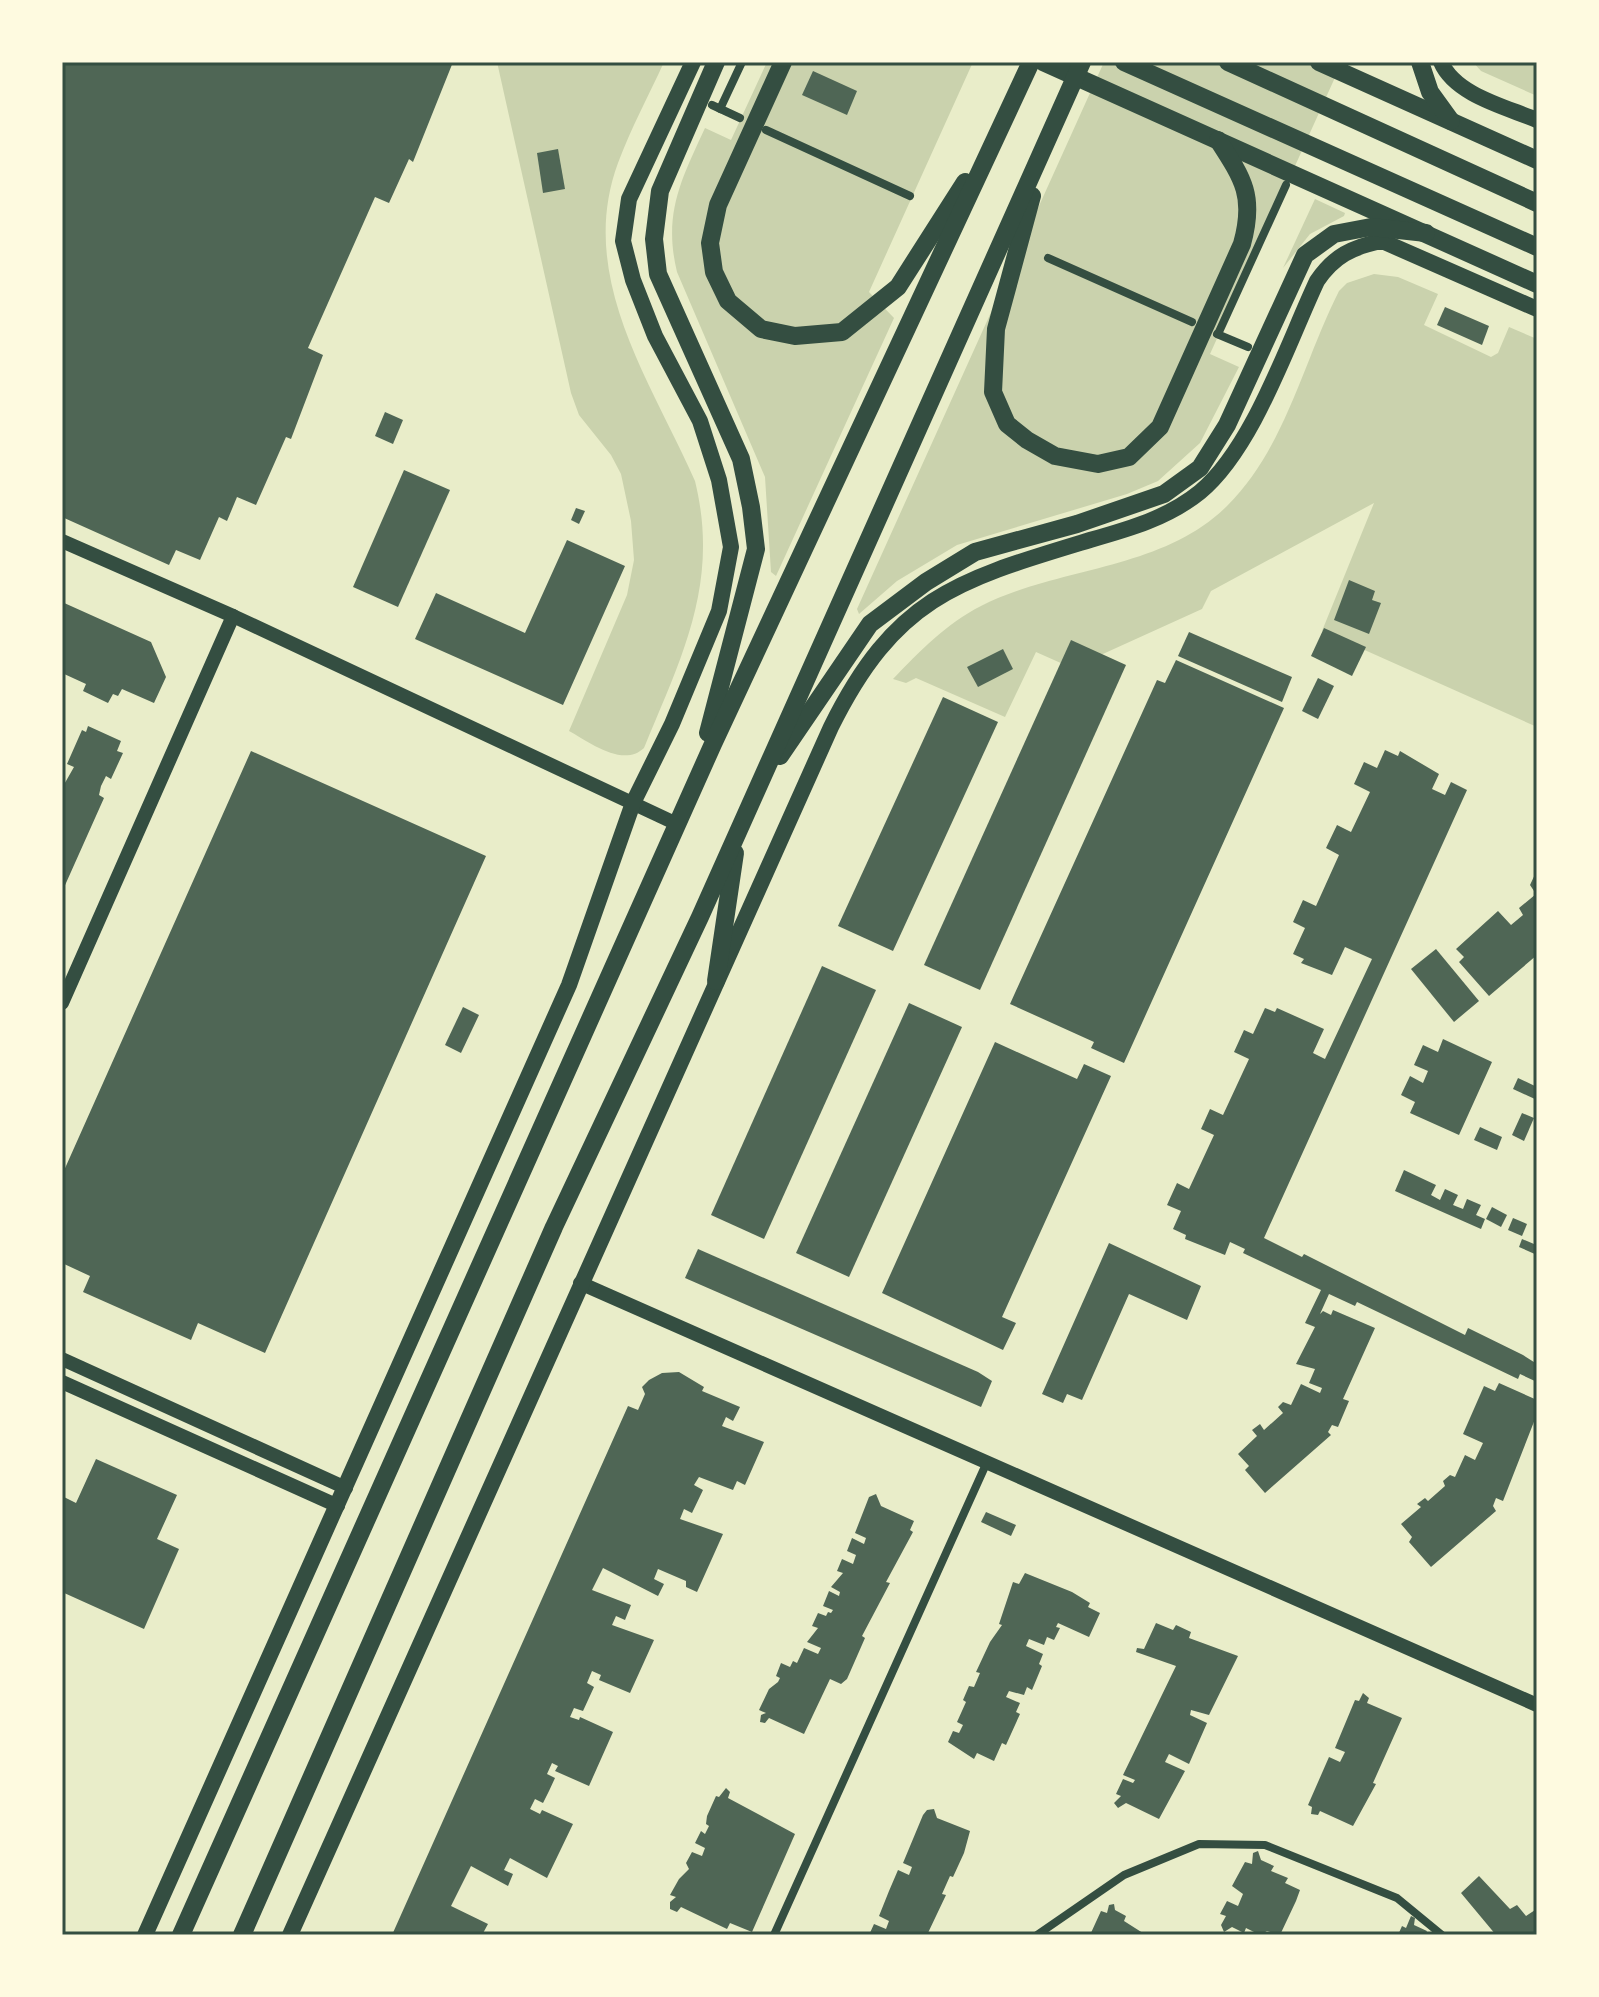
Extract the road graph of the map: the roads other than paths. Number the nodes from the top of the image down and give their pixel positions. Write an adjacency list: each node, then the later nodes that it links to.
1 (693, 62): 35 (main road)
2 (716, 62): 34 (main road)
3 (742, 62): 13 (street)
4 (783, 62): 16 (main road)
5 (1031, 62): 16 (main road)
6 (1043, 62): 19 (main road)
7 (1082, 62): 18 (main road)
8 (1124, 62): 25 (main road)
9 (1228, 62): 23 (main road)
10 (1319, 62): 15 (main road)
11 (1420, 62): 15 (main road)
12 (1441, 62): 14 (main road)
13 (740, 118)
14 (1537, 120)
15 (1451, 121): 20 (main road)
16 (1004, 123): 34 (main road)
17 (766, 130): 22 (street)
18 (1048, 139): 19 (main road); 33 (main road)
19 (1218, 140): 24 (main road)
20 (1537, 160)
21 (1286, 185): 30 (street)
22 (910, 196)
23 (1537, 203)
24 (1426, 233): 27 (main road); 33 (main road)
25 (1537, 247)
26 (1048, 258): 29 (street)
27 (1537, 284)
28 (1537, 309): 38 (main road)
29 (1192, 322)
30 (1248, 347)
31 (62, 541): 32 (street)
32 (233, 616): 35 (street); 39 (street)
33 (754, 795): 37 (main road)
34 (689, 798): 36 (main road)
35 (633, 803): 36 (street); 44 (main road)
36 (677, 824): 48 (main road)
37 (738, 829): 38 (main road); 49 (main road)
38 (716, 981): 40 (main road)
39 (62, 1003)
40 (580, 1283): 43 (street); 50 (main road)
41 (62, 1359): 44 (street)
42 (62, 1382): 45 (street)
43 (987, 1462): 46 (street); 51 (street)
44 (346, 1488): 45 (main road)
45 (338, 1506): 47 (main road)
46 (1537, 1705)
47 (145, 1935)
48 (181, 1935)
49 (242, 1935)
50 (290, 1935)
51 (774, 1935)
52 (1037, 1935): 53 (street)
53 (1442, 1935)

